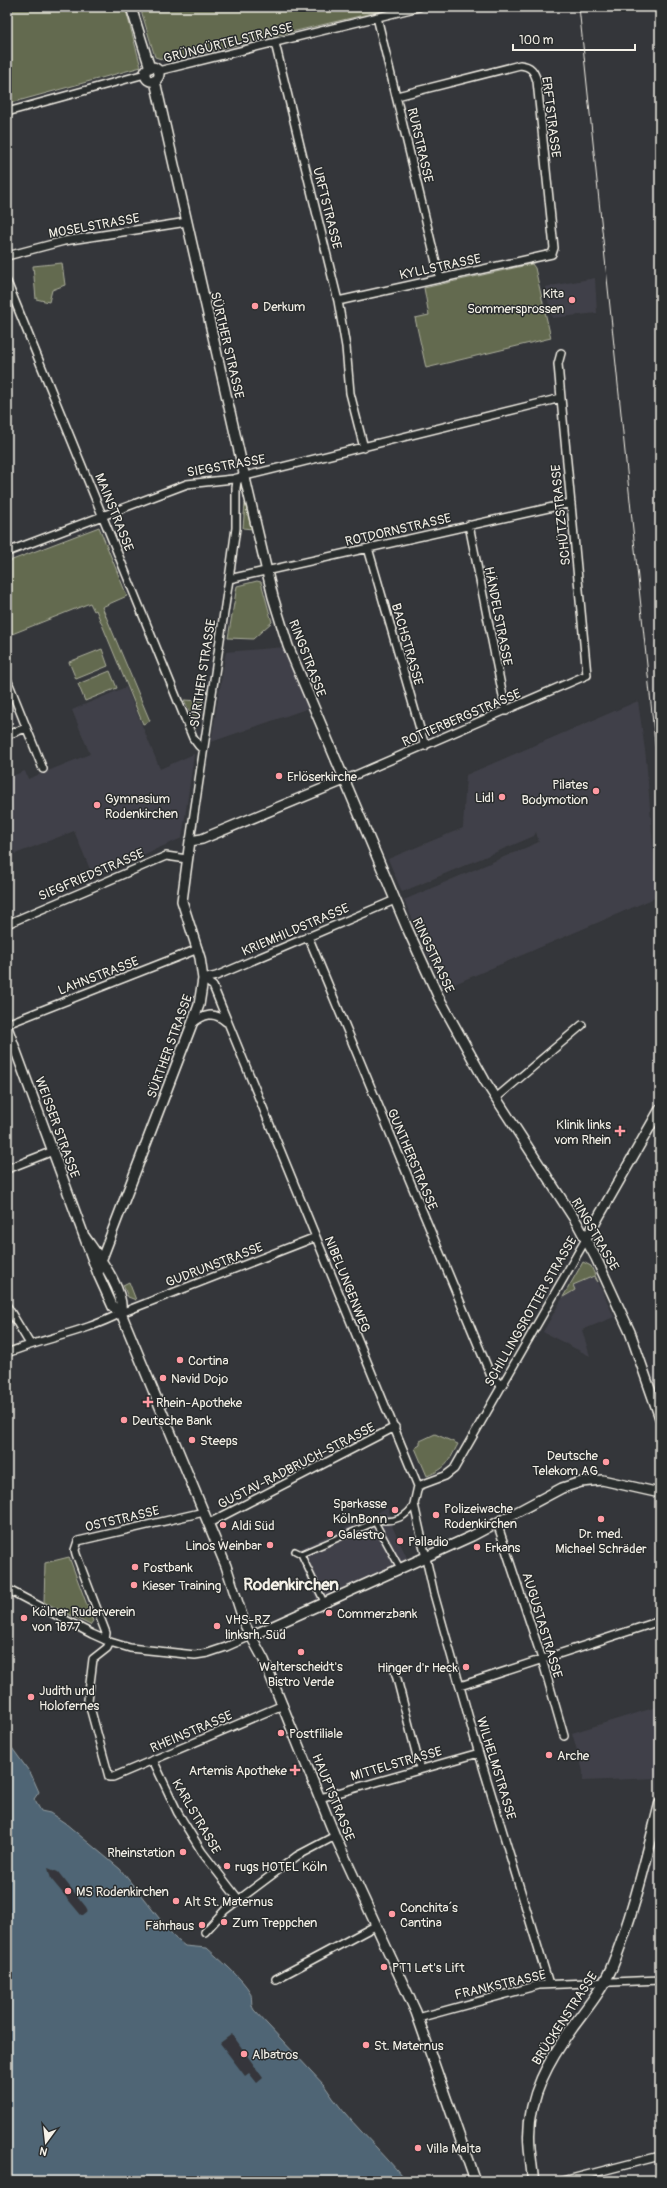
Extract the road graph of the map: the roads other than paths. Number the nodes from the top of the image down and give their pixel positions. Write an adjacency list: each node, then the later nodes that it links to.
1 (131, 7): 5 (street)
2 (419, 7): 3 (street, GRÜNGÜRTELSTRASSE)
3 (377, 18): 4 (street, GRÜNGÜRTELSTRASSE); 6 (street, RURSTRASSE)
4 (275, 43): 5 (street, GRÜNGÜRTELSTRASSE); 13 (street, URFTSTRASSE)
5 (151, 71): 7 (street, GRÜNGÜRTELSTRASSE); 8 (street, SÜRTHER STRASSE)
6 (397, 96): 10 (street, ERFTSTRASSE); 11 (street, RURSTRASSE)
7 (7, 112)
8 (187, 222): 9 (street, MOSELSTRASSE); 17 (street, SÜRTHER STRASSE)
9 (7, 256)
10 (547, 256): 11 (street, KYLLSTRASSE)
11 (440, 279): 13 (street, KYLLSTRASSE)
12 (7, 282): 19 (street, MAINSTRASSE)
13 (338, 301): 16 (street, URFTSTRASSE)
14 (561, 353): 15 (street, SCHÜTZSTRASSE)
15 (561, 398): 16 (street, SIEGSTRASSE); 18 (street, SCHÜTZSTRASSE)
16 (364, 448): 17 (street, SIEGSTRASSE)
17 (244, 476): 19 (street, SIEGSTRASSE); 23 (street, RINGSTRASSE); 24 (street, SÜRTHER STRASSE)
18 (571, 503): 20 (street, ROTDORNSTRASSE); 25 (street, SCHÜTZSTRASSE)
19 (104, 516): 22 (street, SIEGSTRASSE); 31 (street, MAINSTRASSE)
20 (469, 525): 21 (street, ROTDORNSTRASSE); 27 (street, HÄNDELSTRASSE)
21 (368, 548): 23 (street, ROTDORNSTRASSE); 30 (street, BACHSTRASSE)
22 (7, 552)
23 (266, 571): 24 (street, ROTDORNSTRASSE); 33 (street, RINGSTRASSE)
24 (229, 579): 31 (street, SÜRTHER STRASSE)
25 (587, 675): 27 (street, ROTTERBERGSTRASSE)
26 (7, 679): 28 (street)
27 (506, 711): 30 (street, ROTTERBERGSTRASSE)
28 (26, 728): 29 (street); 32 (street)
29 (7, 735)
30 (425, 746): 33 (street, ROTTERBERGSTRASSE)
31 (203, 748): 34 (street, SÜRTHER STRASSE)
32 (43, 769)
33 (344, 780): 34 (street); 36 (street, RINGSTRASSE)
34 (190, 841): 35 (street, SÜRTHER STRASSE)
35 (187, 859): 37 (street, SIEGFRIEDSTRASSE); 39 (street, SÜRTHER STRASSE)
36 (395, 900): 38 (street, KRIEMHILDSTRASSE); 45 (street, RINGSTRASSE)
37 (7, 924)
38 (308, 936): 40 (street, KRIEMHILDSTRASSE); 60 (street, GUNTHERSTRASSE)
39 (198, 949): 40 (street, SÜRTHER STRASSE); 43 (street, LAHNSTRASSE)
40 (203, 979): 41 (street, NIBELUNGENWEG); 42 (street, SÜRTHER STRASSE)
41 (228, 1023): 42 (street); 50 (street, NIBELUNGENWEG)
42 (192, 1024): 52 (street, SÜRTHER STRASSE)
43 (7, 1025): 47 (street, WEISSER STRASSE)
44 (582, 1025): 45 (street)
45 (496, 1098): 51 (street, RINGSTRASSE)
46 (660, 1109): 51 (street, SCHILLINGSROTTER STRASSE)
47 (53, 1151): 48 (street); 49 (street, WEISSER STRASSE)
48 (7, 1169)
49 (85, 1237): 52 (street); 53 (street, WEISSER STRASSE); 54 (street, WEISSER STRASSE)
50 (316, 1237): 57 (street, GUDRUNSTRASSE); 62 (street, NIBELUNGENWEG)
51 (586, 1239): 60 (street, SCHILLINGSROTTER STRASSE); 61 (street, RINGSTRASSE)
52 (110, 1242): 53 (street, SÜRTHER STRASSE); 55 (street, HAUPTSTRASSE)
53 (101, 1261): 54 (street); 55 (street, HAUPTSTRASSE)
54 (98, 1274): 57 (street, HAUPTSTRASSE)
55 (112, 1281): 57 (street, HAUPTSTRASSE)
56 (7, 1306): 58 (street)
57 (121, 1313): 58 (street, GUDRUNSTRASSE); 66 (street, HAUPTSTRASSE)
58 (30, 1344): 59 (street, GUDRUNSTRASSE)
59 (7, 1353)
60 (502, 1386): 63 (street, SCHILLINGSROTTER STRASSE)
61 (660, 1418)
62 (395, 1427): 63 (street, NIBELUNGENWEG); 68 (street, GUSTAV-RADBRUCH-STRASSE)
63 (418, 1486): 65 (street)
64 (660, 1493): 69 (street)
65 (414, 1504): 67 (street); 72 (street)
66 (204, 1512): 68 (street, HAUPTSTRASSE); 78 (street, OSTSTRASSE)
67 (375, 1522): 71 (street); 73 (street)
68 (209, 1523): 77 (street, HAUPTSTRASSE)
69 (497, 1523): 72 (street); 79 (street, AUGUSTASTRASSE)
70 (295, 1550): 71 (street)
71 (301, 1554): 75 (street)
72 (426, 1558): 73 (street); 81 (street, WILHELMSTRASSE)
73 (400, 1568): 75 (street)
74 (7, 1589): 78 (street)
75 (324, 1602): 77 (street)
76 (660, 1621): 79 (street)
77 (251, 1636): 78 (street); 82 (street, HAUPTSTRASSE)
78 (108, 1641): 85 (street, RHEINSTRASSE)
79 (542, 1659): 81 (street); 83 (street, AUGUSTASTRASSE)
80 (394, 1667): 86 (street)
81 (460, 1686): 84 (street, WILHELMSTRASSE)
82 (283, 1705): 85 (street, RHEINSTRASSE); 87 (street, HAUPTSTRASSE)
83 (564, 1736)
84 (479, 1754): 86 (street, MITTELSTRASSE); 96 (street, WILHELMSTRASSE)
85 (153, 1760): 90 (street, KARLSTRASSE)
86 (420, 1768): 87 (street, MITTELSTRASSE)
87 (320, 1798): 89 (street, HAUPTSTRASSE)
88 (660, 1804): 95 (main road, BRÜCKENSTRASSE)
89 (335, 1836): 90 (street); 91 (street, HAUPTSTRASSE)
90 (239, 1900): 92 (street)
91 (377, 1925): 93 (street); 97 (street, HAUPTSTRASSE)
92 (205, 1932)
93 (276, 1979)
94 (660, 1980): 95 (street, FRANKSTRASSE)
95 (605, 1981): 96 (street, FRANKSTRASSE); 100 (main road, BRÜCKENSTRASSE)
96 (549, 1984): 97 (street, FRANKSTRASSE)
97 (418, 2018): 99 (street, HAUPTSTRASSE)
98 (660, 2156): 101 (street)
99 (475, 2180)
100 (533, 2181)
101 (563, 2181)

